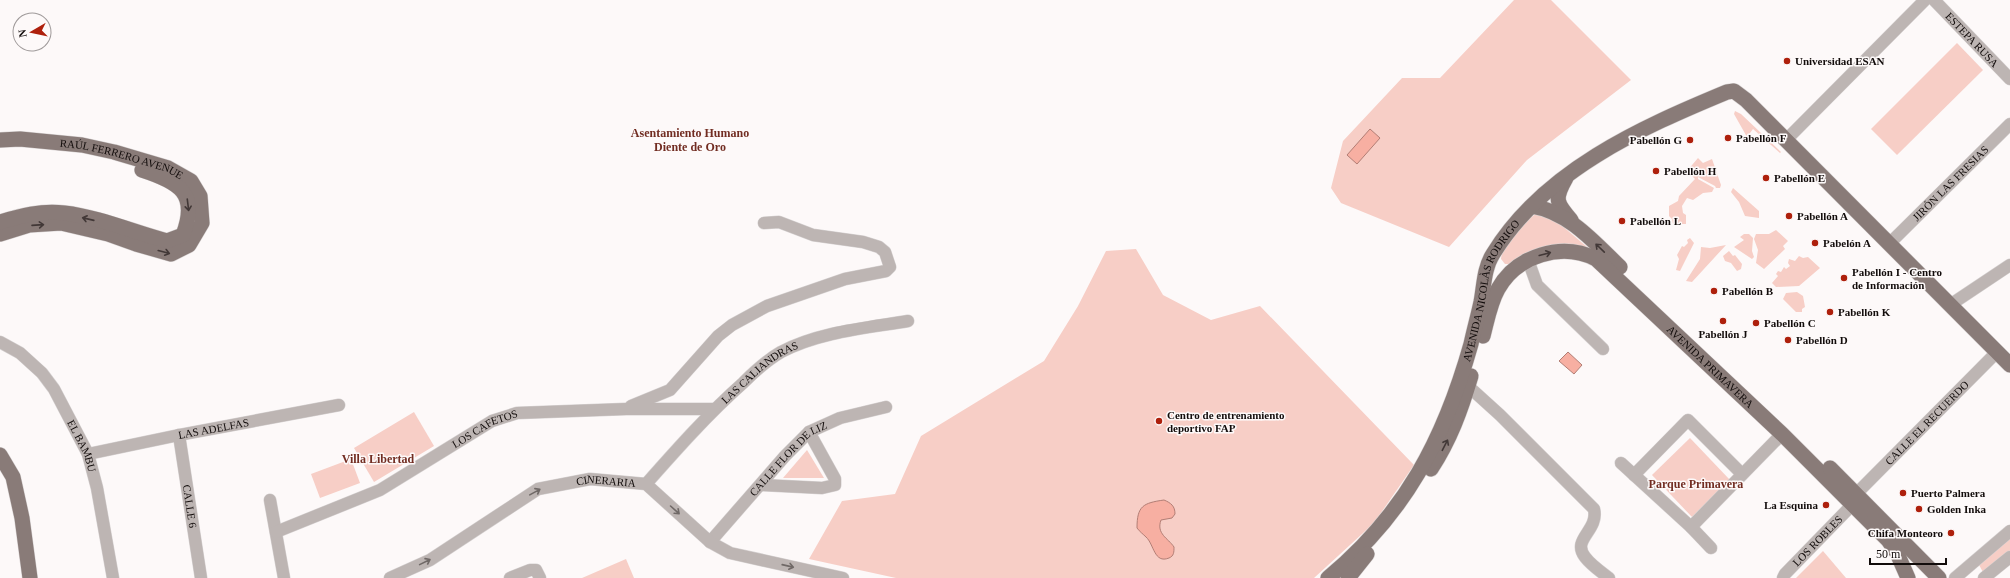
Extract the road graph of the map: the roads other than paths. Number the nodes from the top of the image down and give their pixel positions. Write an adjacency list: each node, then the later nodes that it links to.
1 (1925, 0): 5 (street)
2 (1934, 0): 3 (street, ESTEPA RUSA)
3 (2010, 79)
4 (2010, 124): 15 (street, JIRÓN LAS FRESIAS)
5 (1787, 139): 8 (main road, AVENIDA NICOLÀS RODRIGO); 15 (main road)
6 (0, 140): 13 (main road, RAÚL FERRERO AVENUE, one-way to 6)
7 (0, 148): 10 (main road, RAÚL FERRERO AVENUE, one-way to 10)
8 (1566, 177): 9 (main road, AVENIDA NICOLÀS RODRIGO); 12 (main road)
9 (1532, 206): 12 (main road, AVENIDA PRIMAVERA); 14 (main road, AVENIDA NICOLÀS RODRIGO)
10 (0, 222)
11 (764, 223): 29 (street)
12 (1579, 228): 42 (main road, AVENIDA PRIMAVERA, one-way to 12)
13 (0, 234)
14 (1500, 244): 18 (main road); 60 (main road, AVENIDA NICOLÀS RODRIGO)
15 (1890, 244): 19 (main road)
16 (1528, 260): 18 (main road, AVENIDA PRIMAVERA); 23 (street); 32 (main road, AVENIDA PRIMAVERA, one-way to 32)
17 (2010, 265): 19 (street)
18 (1514, 269): 20 (main road, AVENIDA PRIMAVERA)
19 (1950, 305): 24 (main road)
20 (1491, 308): 26 (main road, AVENIDA NICOLÀS RODRIGO)
21 (908, 321): 30 (street, LAS CALIANDRAS)
22 (0, 342): 34 (street, EL BAMBU)
23 (1603, 349)
24 (1997, 352): 25 (main road); 42 (street, CALLE EL RECUERDO)
25 (2010, 364)
26 (1468, 386): 61 (main road, AVENIDA NICOLÀS RODRIGO, one-way to 26); 62 (street)
27 (339, 405): 33 (street, LAS ADELFAS)
28 (886, 407): 31 (street, CALLE FLOR DE LIZ)
29 (626, 409): 30 (street, LOS CAFETOS); 45 (street, LOS CAFETOS)
30 (714, 409): 40 (street, LAS CALIANDRAS)
31 (809, 432): 41 (street, CALLE FLOR DE LIZ); 41 (street)
32 (1782, 434): 37 (street); 42 (main road, AVENIDA PRIMAVERA)
33 (179, 435): 34 (street, LAS ADELFAS); 54 (street, CALLE 6)
34 (88, 454): 53 (street, EL BAMBU)
35 (0, 455): 52 (main road)
36 (1621, 463): 39 (street)
37 (1742, 474): 39 (street); 44 (street)
38 (0, 475): 51 (main road)
39 (1634, 476): 44 (street)
40 (646, 484): 47 (street, CINERARIA, one-way to 47); 56 (street, CINERARIA, one-way to 40)
41 (762, 484): 47 (street, CALLE FLOR DE LIZ)
42 (1855, 499): 63 (street, LOS ROBLES); 64 (main road, AVENIDA PRIMAVERA); 65 (main road, AVENIDA PRIMAVERA)
43 (270, 500): 45 (street)
44 (1691, 527): 48 (street)
45 (276, 532): 55 (street)
46 (2010, 532): 50 (street)
47 (710, 542): 59 (street, CINERARIA, one-way to 59)
48 (1711, 548)
49 (2010, 558): 67 (street)
50 (1972, 564): 66 (street); 67 (street)
51 (20, 578)
52 (30, 578)
53 (113, 578)
54 (201, 578)
55 (284, 578)
56 (390, 578)
57 (510, 578): 58 (street)
58 (540, 578)
59 (843, 578)
60 (1328, 578)
61 (1348, 578)
62 (1609, 578)
63 (1783, 578)
64 (1908, 578)
65 (1939, 578)
66 (1955, 578)
67 (1984, 578)

